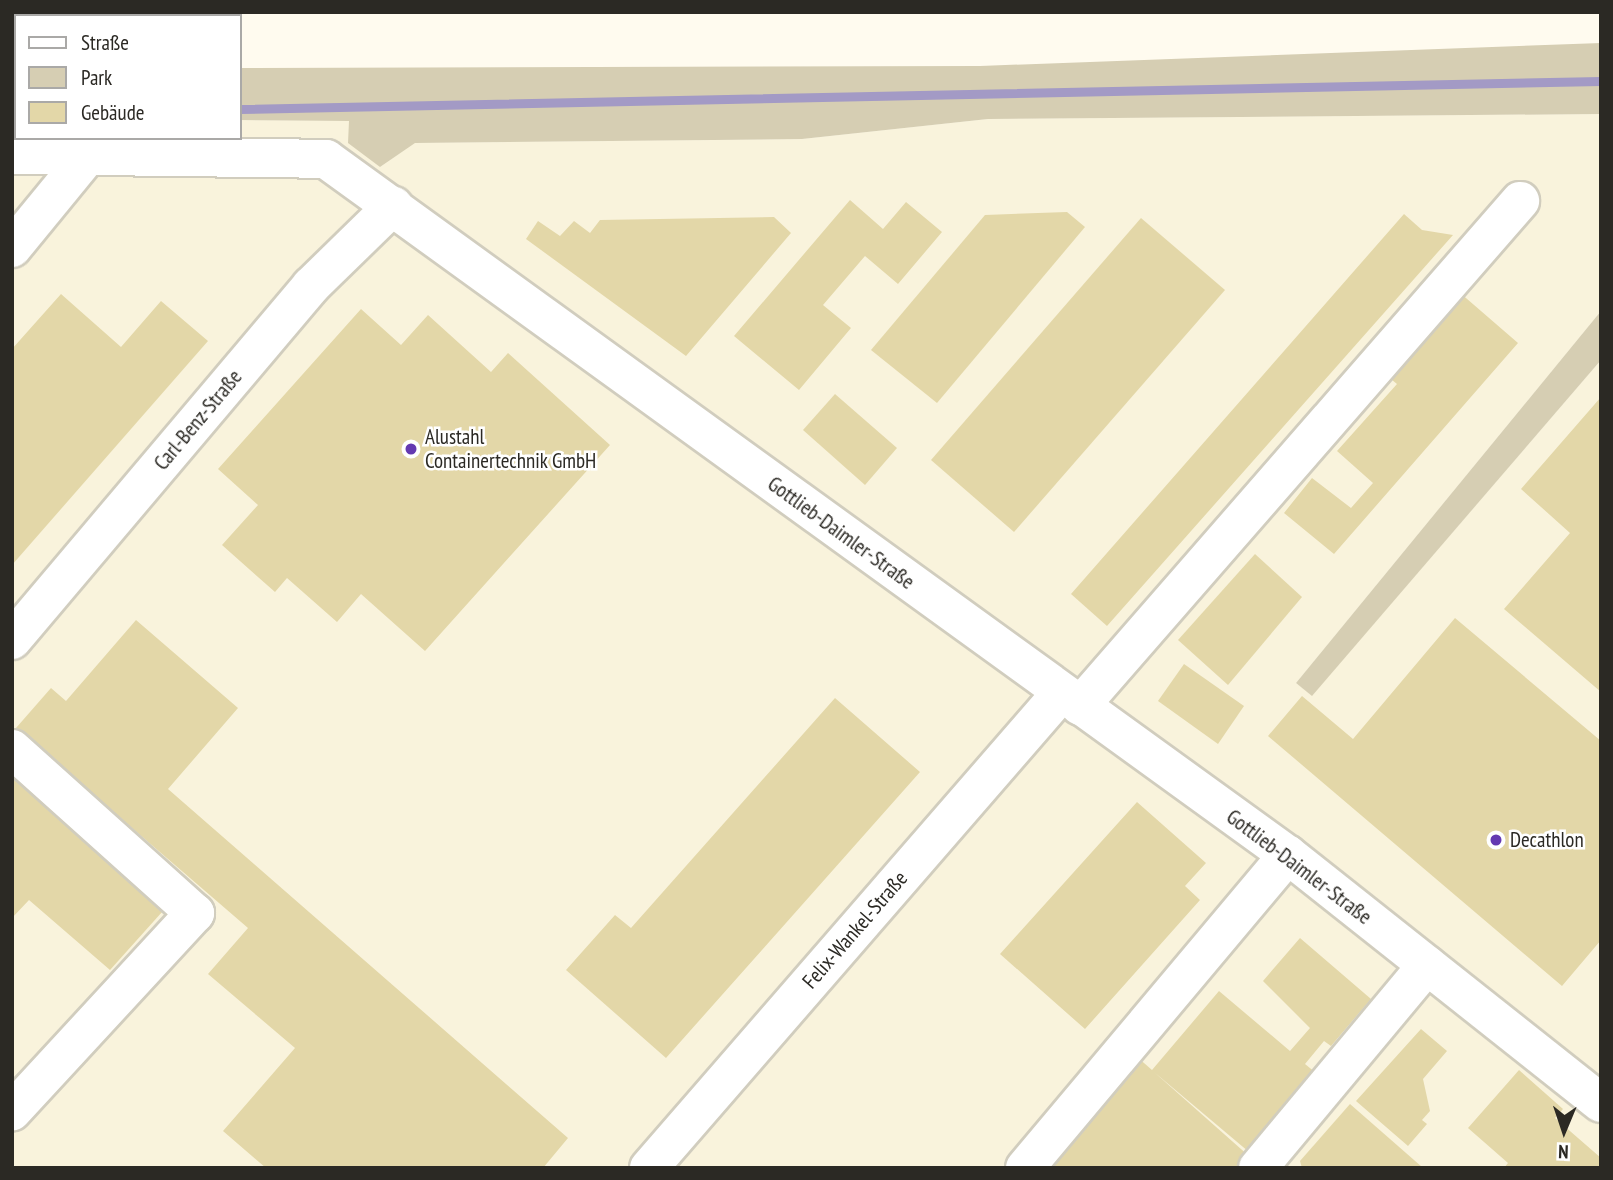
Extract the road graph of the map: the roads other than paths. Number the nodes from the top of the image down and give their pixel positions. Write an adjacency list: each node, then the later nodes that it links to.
1 (12, 155): 2 (street, Gottlieb-Daimler-Straße)
2 (88, 155): 4 (street, Gottlieb-Daimler-Straße); 5 (street)
3 (1520, 201): 7 (street, Felix-Wankel-Straße)
4 (393, 206): 6 (street, Carl-Benz-Straße); 7 (street, Gottlieb-Daimler-Straße)
5 (12, 248)
6 (12, 640)
7 (1070, 699): 9 (street, Gottlieb-Daimler-Straße); 13 (street, Felix-Wankel-Straße)
8 (12, 749): 12 (street)
9 (1288, 855): 10 (street, Gottlieb-Daimler-Straße); 14 (street)
10 (1427, 965): 11 (street, Gottlieb-Daimler-Straße); 15 (street)
11 (1601, 1103)
12 (12, 1111)
13 (649, 1168)
14 (1025, 1168)
15 (1258, 1168)

